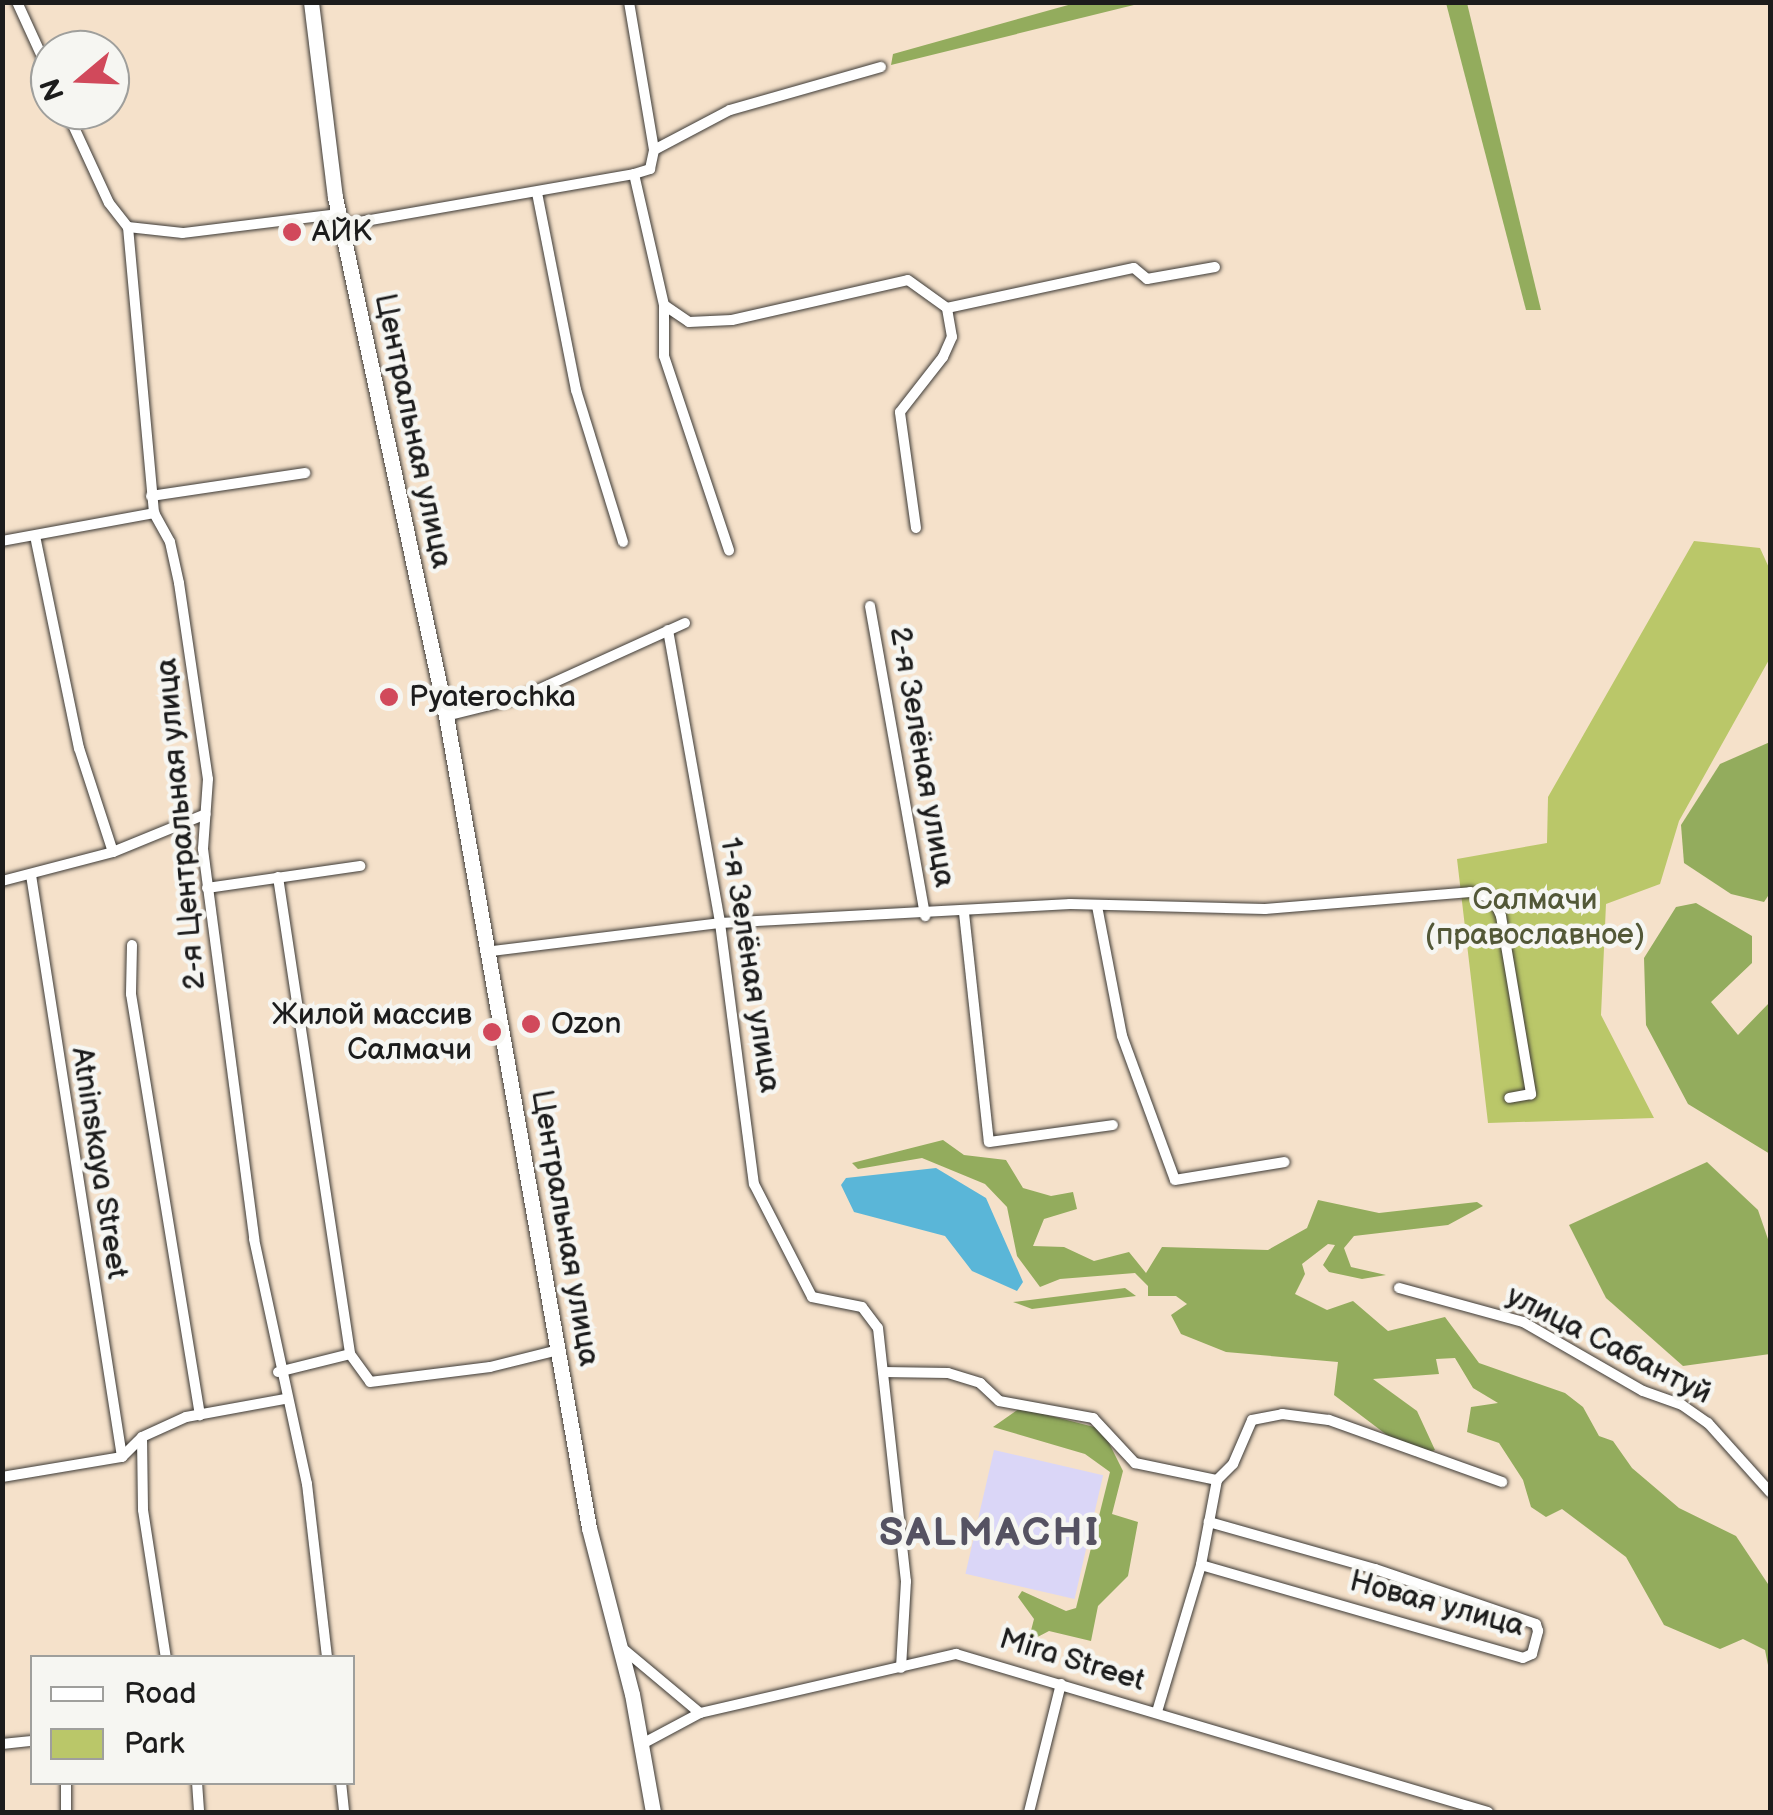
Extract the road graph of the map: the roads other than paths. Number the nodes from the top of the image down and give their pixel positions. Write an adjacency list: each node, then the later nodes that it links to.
1 (16, 2): 4 (street)
2 (311, 2): 10 (street, Центральная улица)
3 (628, 2): 7 (street)
4 (30, 32)
5 (881, 67): 7 (street)
6 (75, 130): 11 (street, 2-я Центральная улица)
7 (654, 150): 8 (street)
8 (634, 174): 9 (street); 13 (street)
9 (537, 194): 10 (street); 21 (street)
10 (340, 220): 11 (street); 26 (street, Центральная улица)
11 (128, 227): 16 (street, 2-я Центральная улица)
12 (1215, 267): 14 (street)
13 (664, 306): 14 (street); 22 (street)
14 (947, 308): 18 (street)
15 (305, 473): 16 (street)
16 (151, 496): 17 (street, 2-я Центральная улица)
17 (154, 513): 19 (street); 27 (street, 2-я Центральная улица)
18 (916, 528)
19 (35, 536): 20 (street); 28 (street)
20 (2, 541)
21 (623, 542)
22 (729, 550)
23 (870, 606): 36 (street, 2-я Зелёная улица)
24 (685, 622): 25 (street)
25 (668, 630): 26 (street); 37 (street, 1-я Зелёная улица)
26 (446, 716): 39 (street, Центральная улица)
27 (206, 814): 28 (street); 33 (street, 2-я Центральная улица)
28 (113, 852): 30 (street)
29 (360, 866): 31 (street)
30 (31, 875): 32 (street); 51 (street, Atninskaya Street)
31 (278, 878): 33 (street); 45 (street)
32 (2, 881)
33 (208, 888): 46 (street, 2-я Центральная улица)
34 (1098, 906): 35 (street); 40 (street); 42 (street)
35 (964, 913): 36 (street); 41 (street, 2-я Зелёная улица)
36 (925, 916): 37 (street)
37 (720, 923): 39 (street); 47 (street, 1-я Зелёная улица)
38 (132, 945): 49 (street)
39 (492, 951): 44 (street, Центральная улица)
40 (1510, 1098)
41 (1113, 1125)
42 (1285, 1162)
43 (1399, 1288): 55 (street, улица Сабантуй)
44 (558, 1350): 45 (street); 58 (street, Центральная улица)
45 (350, 1354): 46 (street)
46 (278, 1372): 48 (street, 2-я Центральная улица)
47 (883, 1372): 53 (street); 61 (street)
48 (285, 1399): 49 (street); 60 (street, 2-я Центральная улица)
49 (200, 1415): 50 (street)
50 (142, 1437): 51 (street); 59 (street)
51 (122, 1458): 52 (street)
52 (2, 1478)
53 (1217, 1480): 54 (street); 56 (street)
54 (1502, 1482)
55 (1770, 1492)
56 (1209, 1522): 57 (street); 57 (street, Новая улица)
57 (1201, 1565): 63 (street)
58 (618, 1645): 64 (street); 67 (street, Центральная улица)
59 (166, 1655)
60 (328, 1655)
61 (902, 1668): 62 (street, Mira Street); 64 (street, Mira Street)
62 (1061, 1684): 63 (street, Mira Street); 75 (street)
63 (1157, 1712): 76 (street, Mira Street)
64 (700, 1713): 67 (street, Mira Street)
65 (30, 1741): 66 (street)
66 (2, 1744)
67 (642, 1744): 74 (street, Центральная улица)
68 (66, 1785): 71 (street)
69 (198, 1785): 72 (street)
70 (341, 1785): 73 (street)
71 (66, 1812)
72 (199, 1812)
73 (344, 1812)
74 (653, 1812)
75 (1029, 1812)
76 (1488, 1812)

